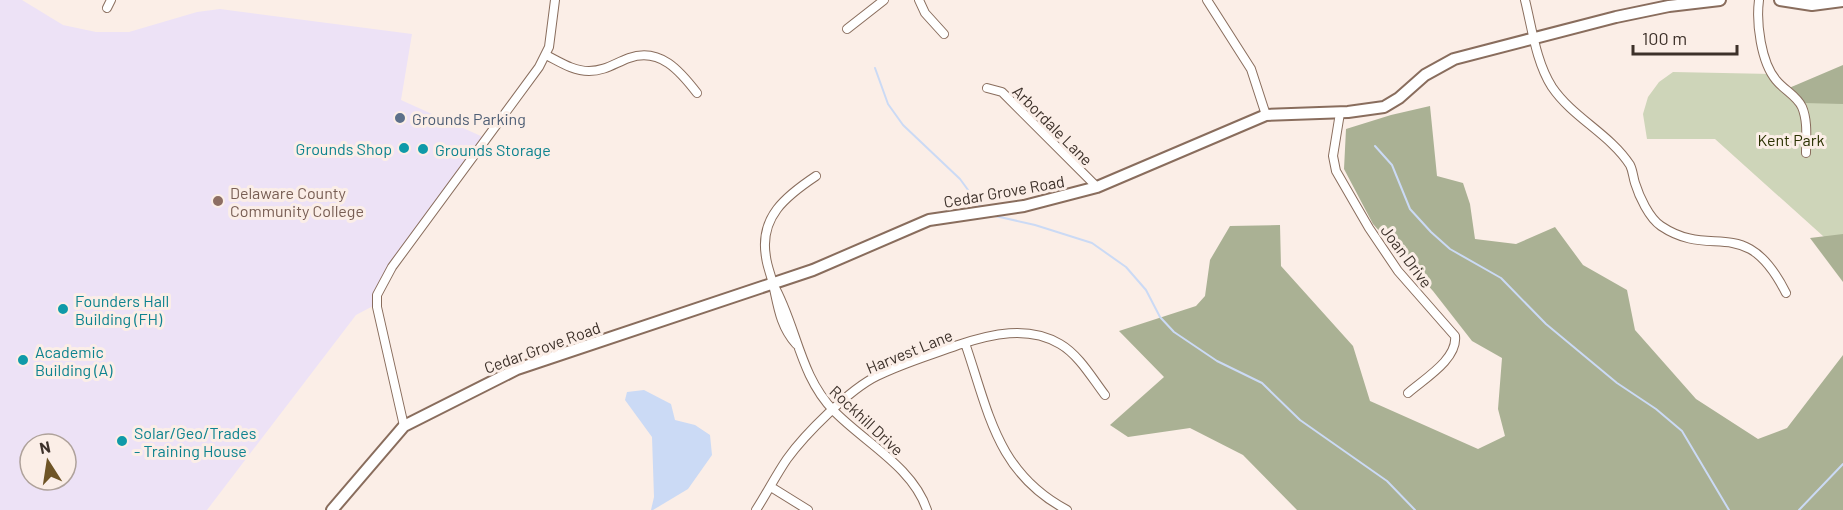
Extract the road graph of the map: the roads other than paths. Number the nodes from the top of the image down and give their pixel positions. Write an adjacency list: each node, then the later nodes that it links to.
1 (111, 0): 11 (street)
2 (555, 0): 15 (street)
3 (884, 0): 12 (street)
4 (920, 0): 13 (street)
5 (1207, 0): 19 (street)
6 (1525, 0): 14 (street)
7 (1720, 0): 14 (street, Cedar Grove Road)
8 (1759, 0): 20 (street)
9 (1780, 0): 10 (street)
10 (1843, 2)
11 (107, 8)
12 (847, 29)
13 (944, 34)
14 (1534, 37): 18 (street, Cedar Grove Road); 24 (street)
15 (546, 55): 17 (street); 29 (street)
16 (987, 88): 22 (street, Arbordale Lane)
17 (697, 93)
18 (1340, 112): 19 (street, Cedar Grove Road); 26 (street, Joan Drive)
19 (1266, 115): 22 (street, Cedar Grove Road)
20 (1806, 153)
21 (816, 176): 23 (street, Rockhill Drive)
22 (1097, 187): 23 (street, Cedar Grove Road)
23 (773, 284): 28 (street, Rockhill Drive); 29 (street, Cedar Grove Road)
24 (1786, 293)
25 (965, 343): 27 (street, Harvest Lane); 28 (street, Harvest Lane); 35 (street)
26 (1408, 393)
27 (1105, 395)
28 (833, 410): 30 (street, Harvest Lane); 34 (street, Rockhill Drive)
29 (404, 426): 31 (street, Cedar Grove Road)
30 (771, 488): 32 (street, Harvest Lane); 33 (street)
31 (332, 510)
32 (756, 510)
33 (808, 510)
34 (927, 510)
35 (1067, 510)

